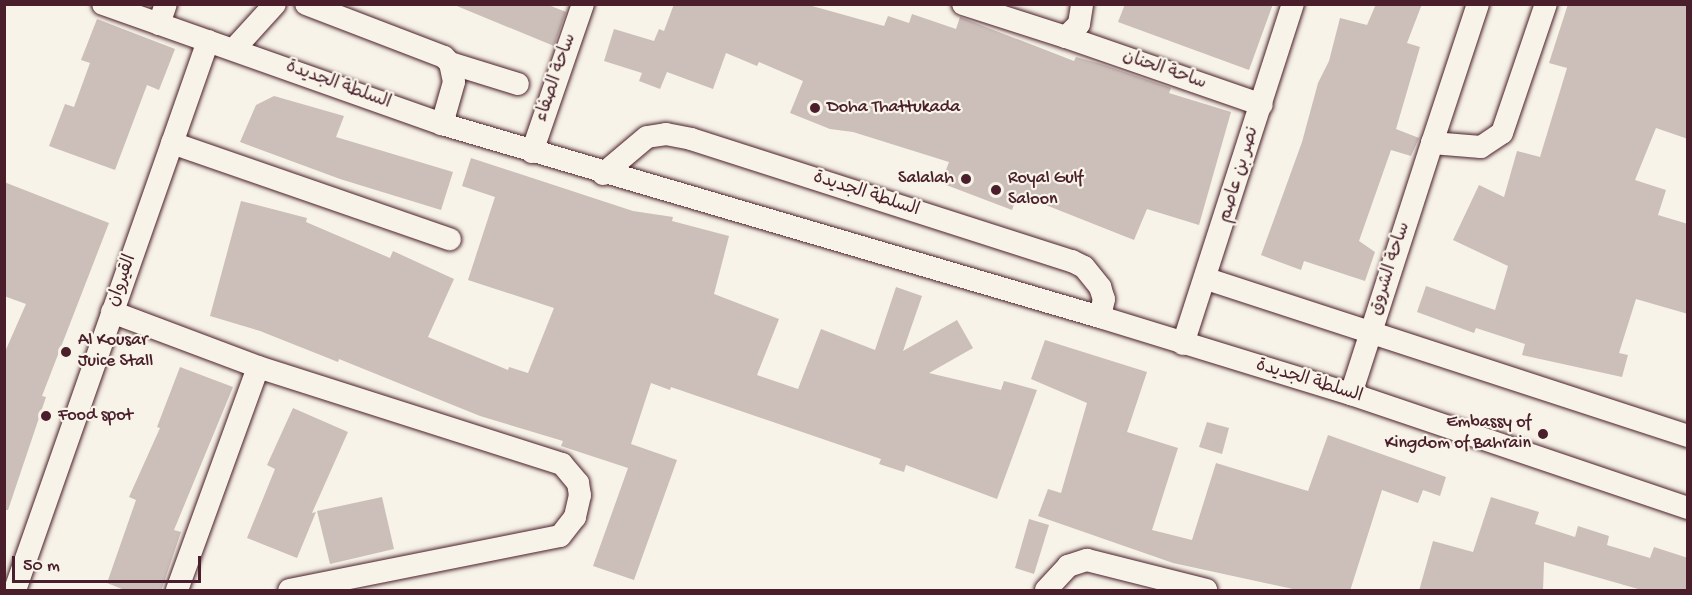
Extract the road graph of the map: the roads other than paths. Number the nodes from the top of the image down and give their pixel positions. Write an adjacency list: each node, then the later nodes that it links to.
1 (103, 4): 10 (street, السلطة الجديدة)
2 (275, 4): 13 (street)
3 (306, 4): 14 (street)
4 (583, 4): 20 (street, ساحة الصفاء)
5 (963, 4): 11 (street, ساحة الحنان)
6 (1082, 4): 11 (street)
7 (1293, 4): 16 (street, نصر بن عاصم)
8 (1478, 4): 19 (street, ساحة الشروق)
9 (1546, 4): 19 (street)
10 (163, 14): 12 (street, السلطة الجديدة)
11 (1066, 37): 16 (street, ساحة الحنان)
12 (208, 41): 13 (street, السلطة الجديدة); 18 (street, القيروان)
13 (235, 48): 17 (street, السلطة الجديدة)
14 (450, 63): 15 (street); 17 (street)
15 (518, 84)
16 (1262, 105): 23 (street, نصر بن عاصم)
17 (442, 124): 20 (street, السلطة الجديدة)
18 (172, 143): 22 (street); 24 (street, القيروان)
19 (1432, 143): 26 (street, ساحة الشروق)
20 (532, 152): 21 (street, السلطة الجديدة)
21 (603, 174): 25 (street, السلطة الجديدة); 25 (street, السلطة الجديدة)
22 (450, 239)
23 (1207, 279): 26 (street); 27 (street, نصر بن عاصم)
24 (112, 312): 28 (street); 32 (street, القيروان)
25 (1100, 317): 27 (street, السلطة الجديدة)
26 (1371, 333): 29 (street, ساحة الشروق); 30 (street)
27 (1183, 344): 29 (street, السلطة الجديدة)
28 (258, 367): 33 (street); 34 (street)
29 (1351, 394): 31 (street, السلطة الجديدة)
30 (1688, 436)
31 (1688, 508)
32 (15, 591)
33 (177, 591)
34 (289, 591)
35 (1046, 591): 36 (street)
36 (1206, 591)

